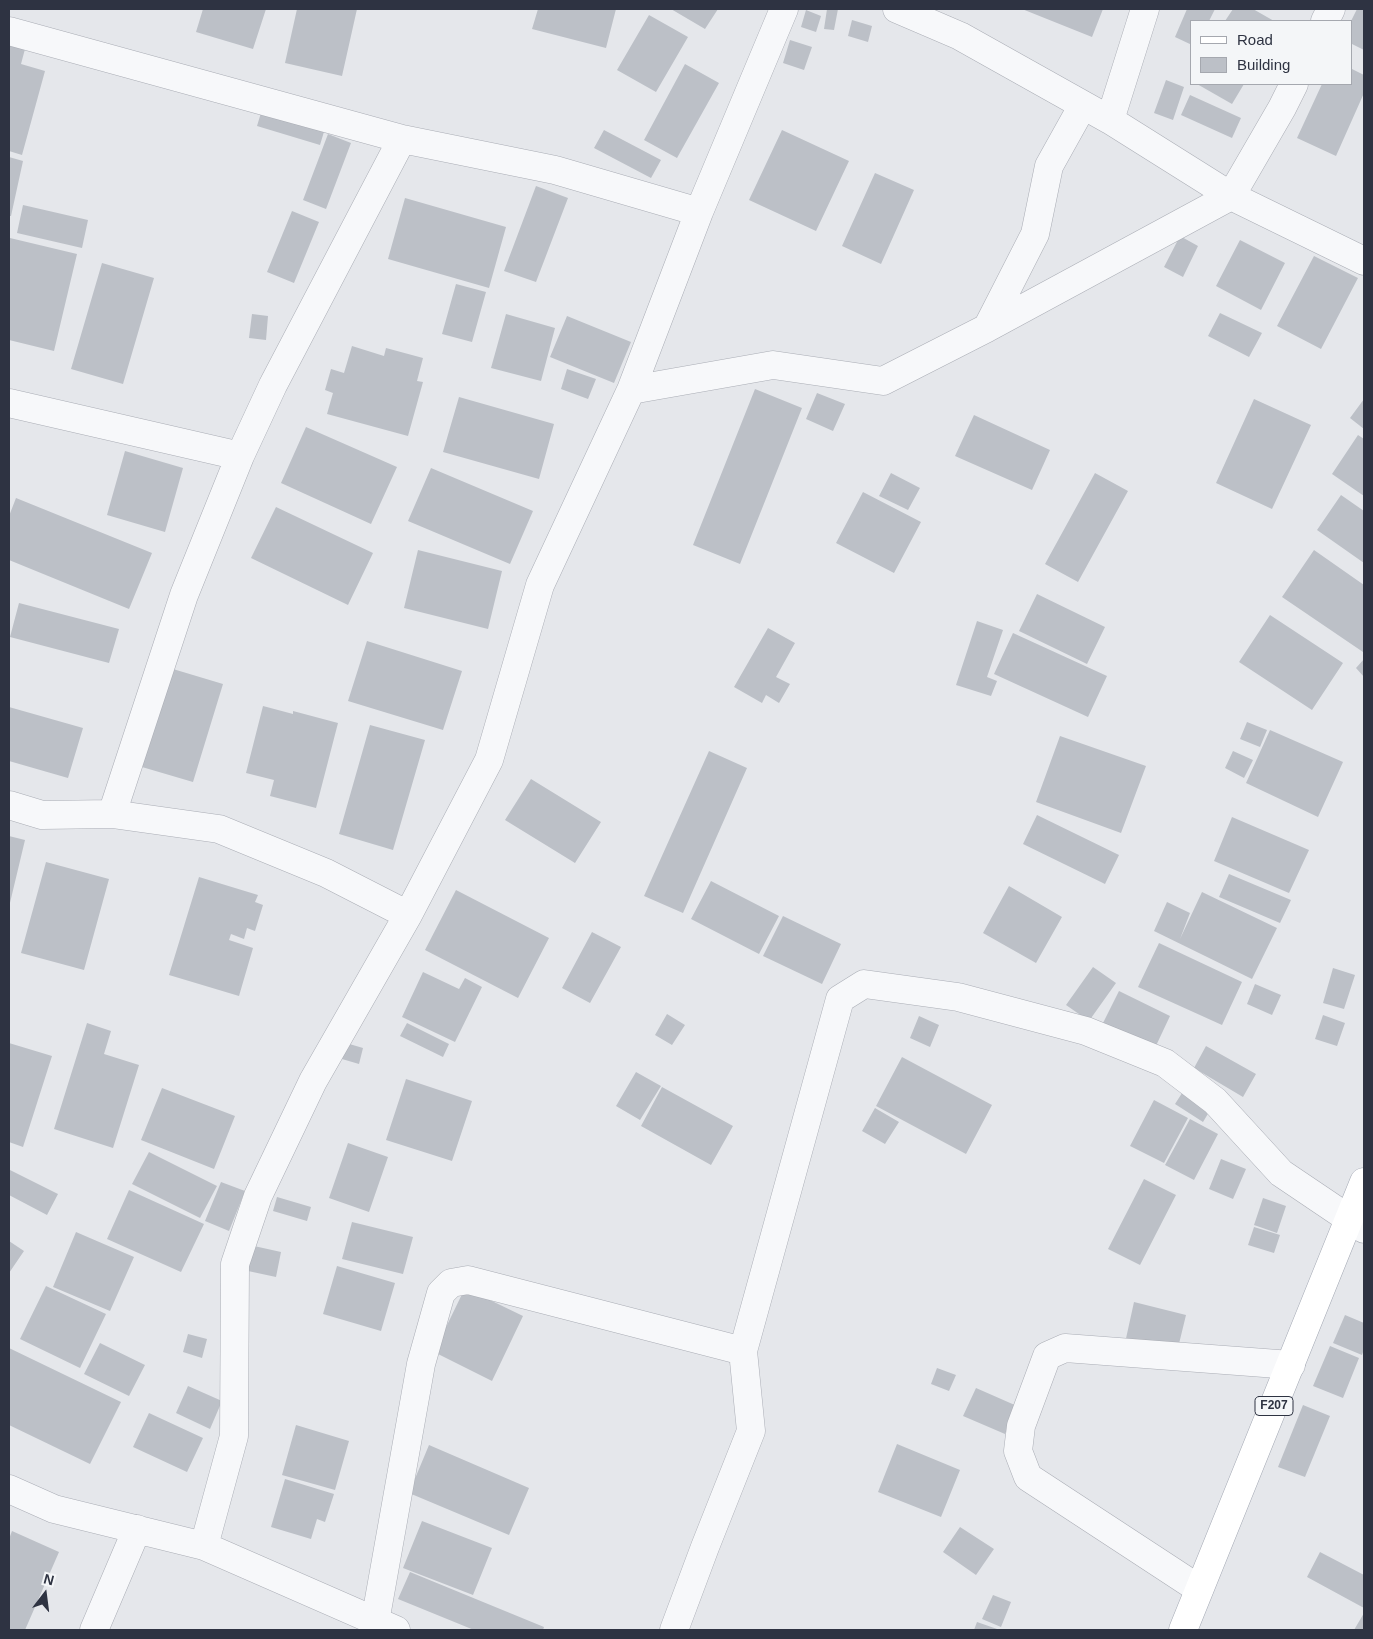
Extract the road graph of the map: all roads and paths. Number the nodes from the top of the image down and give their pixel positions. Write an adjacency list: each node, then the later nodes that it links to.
1 (784, 9): 10 (street)
2 (897, 9): 6 (street)
3 (1145, 9): 7 (street)
4 (9, 31): 8 (street)
5 (1294, 85): 9 (street)
6 (1083, 105): 7 (street); 12 (street)
7 (1110, 120): 9 (street)
8 (402, 139): 10 (street); 15 (street)
9 (1231, 196): 11 (street); 12 (street)
10 (699, 212): 13 (street)
11 (1364, 261)
12 (987, 328): 13 (street)
13 (631, 390): 18 (street)
14 (9, 404): 15 (street)
15 (240, 456): 17 (street)
16 (9, 805): 17 (street)
17 (112, 814): 18 (street)
18 (408, 915): 25 (street)
19 (1364, 1182): 20 (main road, F207)
20 (1357, 1224): 21 (street); 22 (main road, F207)
21 (743, 1351): 27 (street); 29 (street)
22 (1290, 1365): 26 (main road, F207); 26 (street)
23 (9, 1489): 24 (street)
24 (137, 1529): 25 (street); 28 (street)
25 (204, 1546): 27 (street)
26 (1199, 1589): 30 (main road, F207)
27 (386, 1626)
28 (94, 1630)
29 (674, 1630)
30 (1183, 1630)

